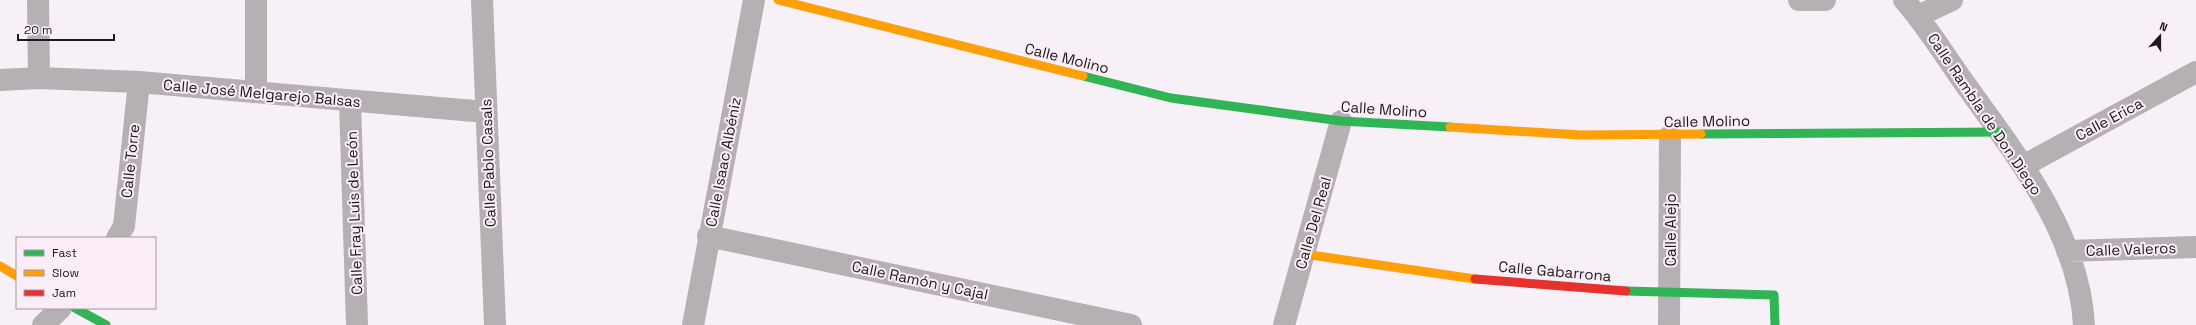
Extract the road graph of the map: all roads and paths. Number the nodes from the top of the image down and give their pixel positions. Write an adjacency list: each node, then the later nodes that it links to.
1 (38, 0): 11 (street)
2 (256, 0): 14 (street)
3 (482, 0): 16 (street, Calle Pablo Casals)
4 (754, 0): 21 (street, Calle Isaac Albéniz)
5 (778, 0): 17 (street, Calle Molino)
6 (1798, 0): 7 (street)
7 (1825, 0)
8 (1952, 0): 9 (street)
9 (1911, 8): 18 (street, Calle Rambla de Don Diego)
10 (2196, 72): 20 (street, Calle Erica)
11 (39, 78): 12 (street, Calle José Melgarejo Balsas); 13 (street, Calle José Melgarejo Balsas)
12 (0, 80)
13 (139, 82): 14 (street, Calle José Melgarejo Balsas); 22 (street, Calle Torre)
14 (256, 92): 15 (street, Calle José Melgarejo Balsas)
15 (350, 102): 16 (street, Calle José Melgarejo Balsas); 33 (street, Calle Fray Luis de León)
16 (486, 112): 34 (street, Calle Pablo Casals)
17 (1341, 121): 19 (street, Calle Molino); 25 (street, Calle Del Real)
18 (2002, 132): 19 (street, Calle Molino); 20 (street, Calle Rambla de Don Diego)
19 (1670, 136): 28 (street, Calle Alejo)
20 (2023, 166): 24 (street, Calle Rambla de Don Diego)
21 (708, 236): 30 (street, Calle Ramón y Cajal); 35 (street, Calle Isaac Albéniz)
22 (118, 237)
23 (2196, 247): 24 (street, Calle Valeros)
24 (2067, 251): 39 (street, Calle Rambla de Don Diego)
25 (1304, 254): 28 (street, Calle Gabarrona); 36 (street, Calle Del Real)
26 (0, 266): 27 (street)
27 (16, 275)
28 (1669, 293): 37 (street, Calle Alejo); 38 (street, Calle Gabarrona)
29 (74, 309): 31 (street); 32 (street)
30 (1119, 324)
31 (43, 325)
32 (106, 325)
33 (357, 325)
34 (494, 325)
35 (693, 325)
36 (1284, 325)
37 (1669, 325)
38 (1776, 325)
39 (2084, 325)

